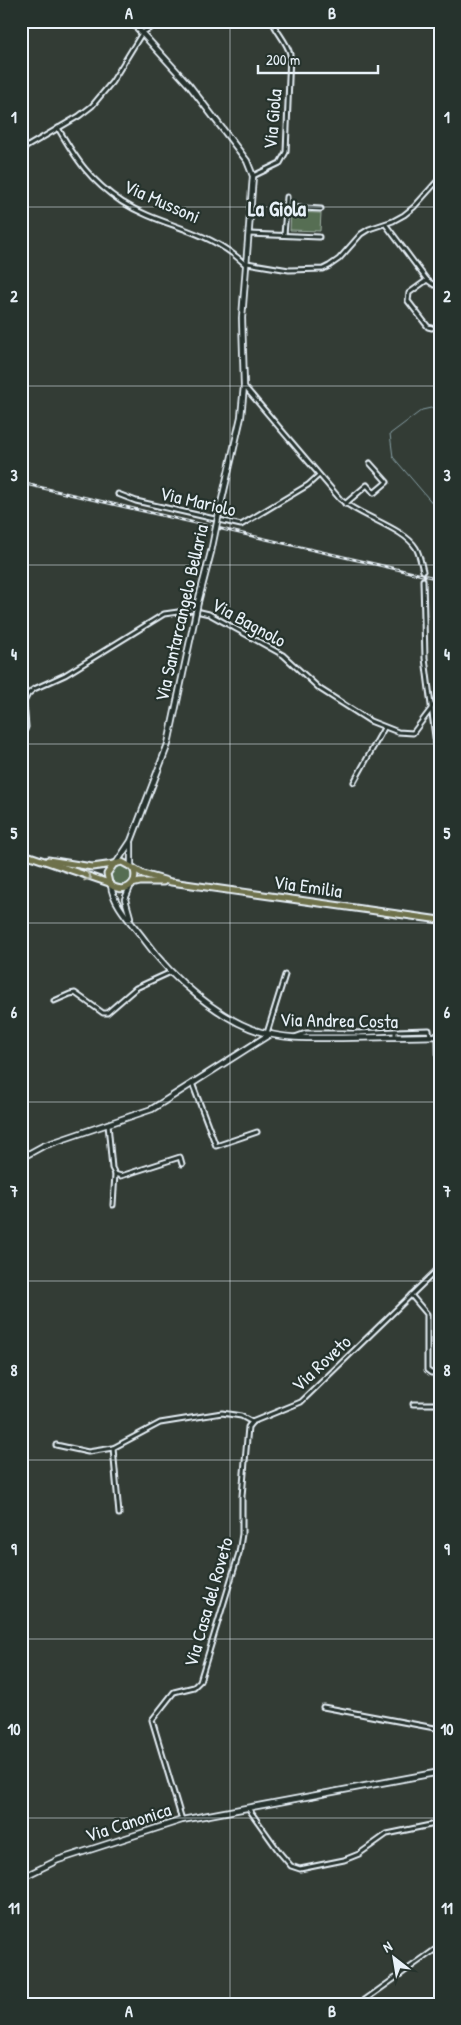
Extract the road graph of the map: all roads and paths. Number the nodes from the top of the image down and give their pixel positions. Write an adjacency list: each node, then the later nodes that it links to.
1 (131, 21): 4 (street)
2 (161, 21): 4 (street)
3 (272, 21): 7 (street, Via Giola)
4 (142, 33): 5 (street); 7 (street)
5 (58, 128): 6 (street); 16 (street, Via Mussoni)
6 (21, 150)
7 (253, 176): 13 (street, Via Santarcangelo Bellaria)
8 (440, 178): 12 (street)
9 (286, 197): 10 (street)
10 (286, 207): 11 (street); 14 (street)
11 (321, 209)
12 (386, 225): 16 (street); 17 (street)
13 (250, 234): 14 (street); 16 (street, Via Santarcangelo Bellaria)
14 (284, 235): 15 (street)
15 (319, 237)
16 (247, 264): 20 (street, Via Santarcangelo Bellaria)
17 (427, 280): 18 (street); 19 (street)
18 (440, 283)
19 (432, 328)
20 (244, 386): 22 (street); 33 (street, Via Santarcangelo Bellaria, bridge)
21 (370, 463): 24 (street)
22 (319, 474): 23 (street, Via Mariolo); 24 (street)
23 (118, 494)
24 (345, 504): 25 (street)
25 (422, 571)
26 (422, 580): 28 (street)
27 (440, 697): 28 (street)
28 (431, 711): 29 (street, Via Bagnolo); 31 (street)
29 (384, 728): 30 (street, Via Bagnolo); 32 (street)
30 (21, 740)
31 (440, 776)
32 (354, 782)
33 (131, 841): 36 (street, Via Santarcangelo Bellaria); 37 (street, Via Santarcangelo Bellaria)
34 (21, 853): 35 (main road, Via Emilia)
35 (35, 858): 36 (main road, Via Emilia); 39 (main road, Via Emilia, one-way to 39)
36 (116, 863): 37 (main road, Via Emilia); 39 (main road)
37 (132, 867): 38 (main road, Via Emilia); 40 (main road)
38 (172, 882): 40 (main road, Via Emilia); 41 (main road, Via Emilia)
39 (110, 884): 40 (main road, Via Emilia); 42 (street, Via Andrea Costa)
40 (131, 886): 42 (street, Via Andrea Costa)
41 (440, 920)
42 (131, 921): 43 (street, Via Andrea Costa)
43 (171, 972): 45 (street); 46 (street, Via Andrea Costa)
44 (285, 974): 46 (street)
45 (54, 1001)
46 (268, 1033): 47 (street, Via Andrea Costa); 48 (street)
47 (439, 1036): 49 (street)
48 (192, 1083): 50 (street); 51 (street)
49 (438, 1088)
50 (108, 1124): 52 (street); 54 (street)
51 (257, 1132)
52 (21, 1158)
53 (182, 1164): 54 (street)
54 (115, 1174): 55 (street)
55 (112, 1205)
56 (440, 1267): 57 (street, Via Roveto)
57 (411, 1295): 58 (street); 61 (street, Via Roveto)
58 (440, 1373)
59 (413, 1404): 60 (street)
60 (440, 1404)
61 (252, 1422): 63 (street); 69 (street, Via Casa del Roveto)
62 (56, 1445): 63 (street)
63 (113, 1448): 64 (street)
64 (119, 1514)
65 (323, 1707): 66 (street)
66 (440, 1729)
67 (440, 1772): 68 (street, Via Canonica)
68 (248, 1808): 69 (street, Via Canonica); 70 (street)
69 (182, 1820): 71 (street, Via Canonica)
70 (440, 1823)
71 (21, 1878)
72 (440, 1946): 73 (street)
73 (359, 2004)

